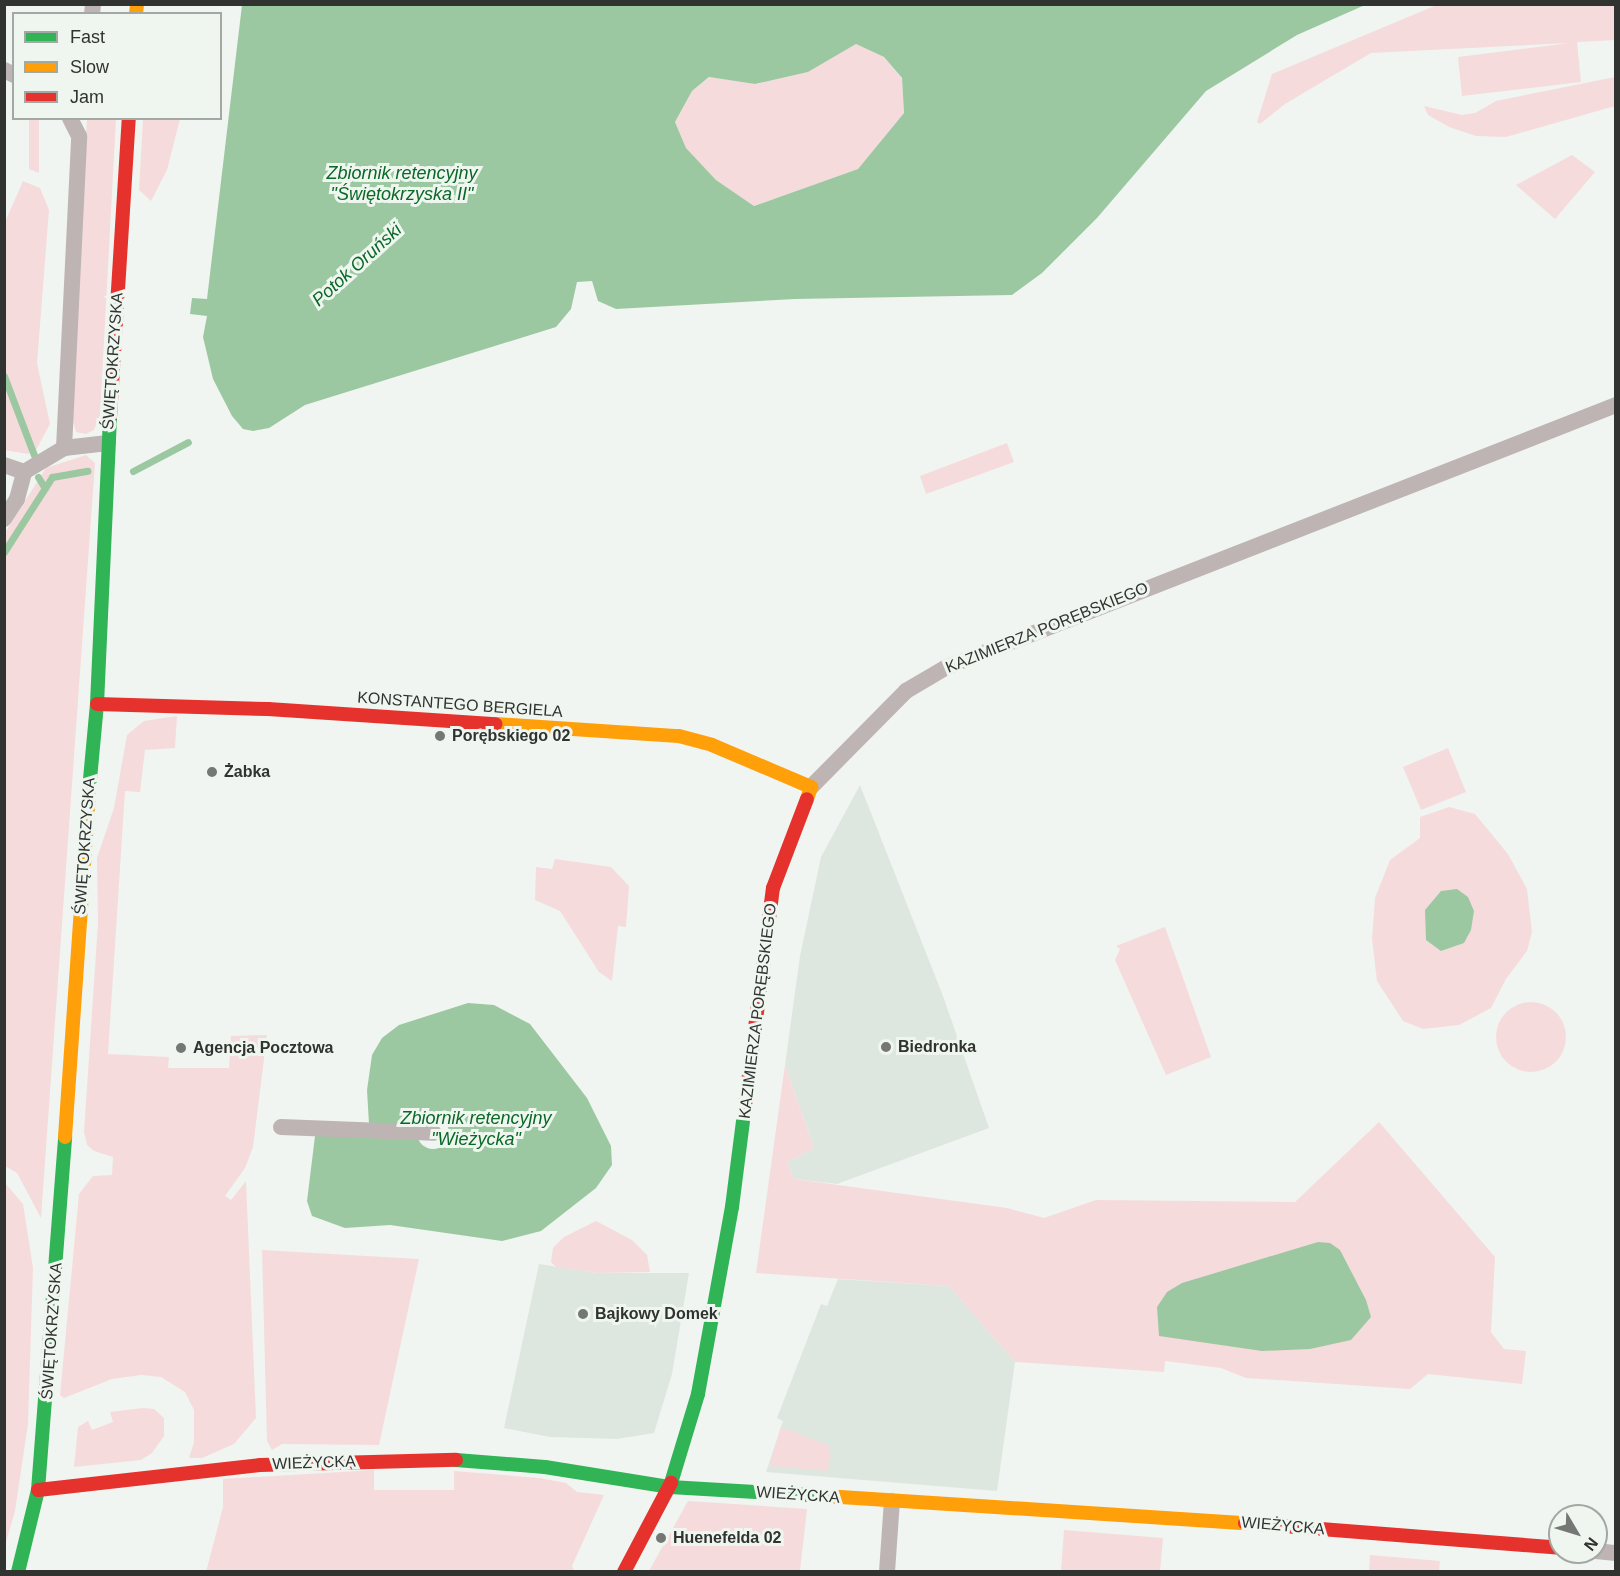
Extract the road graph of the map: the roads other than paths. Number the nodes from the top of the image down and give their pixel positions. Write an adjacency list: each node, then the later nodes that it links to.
1 (71, 120): 5 (street)
2 (129, 120): 4 (street, ŚWIĘTOKRZYSKA)
3 (1616, 405): 10 (street, KAZIMIERZA PORĘBSKIEGO)
4 (108, 443): 5 (street); 9 (street, ŚWIĘTOKRZYSKA)
5 (63, 448): 7 (street)
6 (4, 465): 7 (street)
7 (24, 472): 8 (street)
8 (4, 519)
9 (97, 704): 10 (street, KONSTANTEGO BERGIELA); 14 (street, ŚWIĘTOKRZYSKA)
10 (811, 787): 13 (street, KAZIMIERZA PORĘBSKIEGO)
11 (281, 1127): 12 (street)
12 (434, 1133)
13 (670, 1487): 14 (street, WIEŻYCKA); 15 (street, WIEŻYCKA); 18 (street, KAZIMIERZA PORĘBSKIEGO)
14 (38, 1490): 17 (street, ŚWIĘTOKRZYSKA)
15 (892, 1501): 16 (street, WIEŻYCKA); 19 (street)
16 (1548, 1547)
17 (18, 1572)
18 (624, 1572)
19 (888, 1572)

